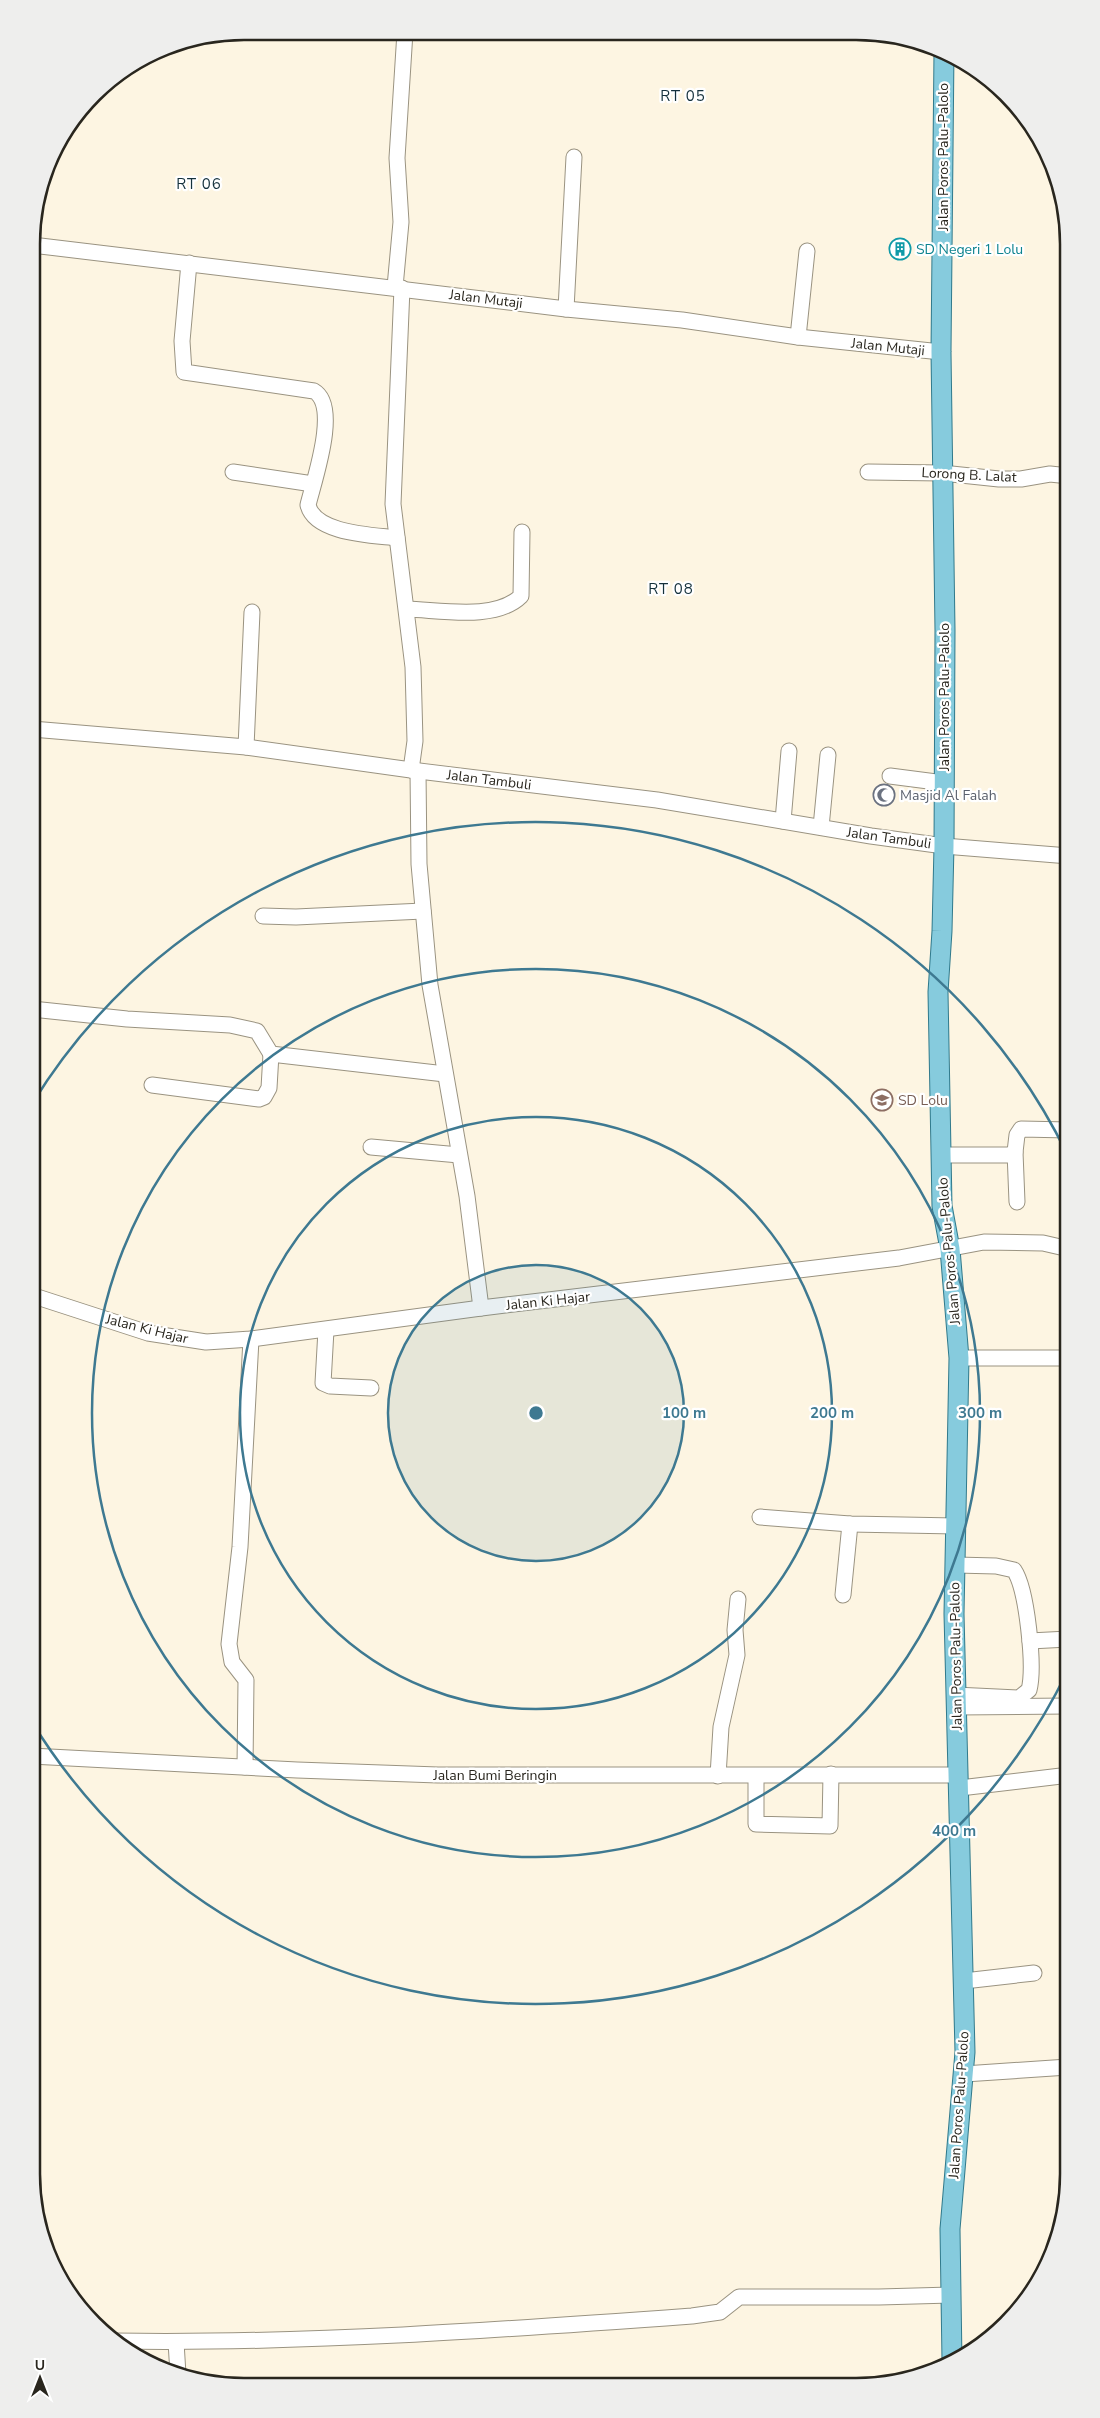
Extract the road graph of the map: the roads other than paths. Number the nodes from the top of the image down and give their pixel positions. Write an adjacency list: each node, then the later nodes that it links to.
1 (404, 42): 7 (street)
2 (944, 60): 10 (main road, Jalan Poros Palu-Palolo)
3 (574, 157): 8 (street)
4 (40, 246): 6 (street, Jalan Mutaji)
5 (807, 251): 9 (street)
6 (189, 263): 7 (street, Jalan Mutaji); 15 (street)
7 (398, 288): 8 (street, Jalan Mutaji); 17 (street)
8 (566, 309): 9 (street, Jalan Mutaji)
9 (798, 337): 10 (street, Jalan Mutaji)
10 (940, 352): 13 (main road, Jalan Poros Palu-Palolo)
11 (232, 472): 15 (street)
12 (868, 472): 13 (street, Lorong B. Lalat)
13 (942, 473): 14 (street, Lorong B. Lalat); 26 (main road, Jalan Poros Palu-Palolo)
14 (1060, 475)
15 (313, 484): 17 (street)
16 (522, 532): 18 (street)
17 (397, 538): 18 (street)
18 (407, 610): 24 (street)
19 (252, 612): 21 (street)
20 (40, 730): 21 (street, Jalan Tambuli)
21 (246, 747): 24 (street, Jalan Tambuli)
22 (789, 751): 27 (street)
23 (828, 755): 28 (street)
24 (414, 771): 27 (street, Jalan Tambuli); 31 (street)
25 (890, 776): 26 (street)
26 (944, 783): 29 (main road, Jalan Poros Palu-Palolo)
27 (783, 821): 28 (street, Jalan Tambuli)
28 (820, 827): 29 (street, Jalan Tambuli)
29 (944, 846): 30 (street, Jalan Tambuli); 41 (main road, Jalan Poros Palu-Palolo)
30 (1060, 855)
31 (423, 911): 32 (street); 35 (street)
32 (263, 916)
33 (40, 1010): 34 (street)
34 (270, 1054): 35 (street); 36 (street)
35 (445, 1074): 40 (street)
36 (152, 1085)
37 (1060, 1130): 39 (street)
38 (371, 1147): 40 (street)
39 (1015, 1152): 41 (street); 42 (street)
40 (459, 1154): 46 (street)
41 (941, 1155): 44 (main road, Jalan Poros Palu-Palolo)
42 (1017, 1202)
43 (1060, 1247): 44 (street, Jalan Ki Hajar)
44 (950, 1249): 46 (street, Jalan Ki Hajar); 49 (main road, Jalan Poros Palu-Palolo)
45 (40, 1298): 48 (street, Jalan Ki Hajar)
46 (481, 1308): 47 (street, Jalan Ki Hajar)
47 (326, 1330): 48 (street, Jalan Ki Hajar); 51 (street)
48 (251, 1339): 63 (street)
49 (959, 1358): 50 (street); 54 (main road, Jalan Poros Palu-Palolo)
50 (1060, 1358)
51 (371, 1388)
52 (760, 1516): 53 (street)
53 (850, 1524): 54 (street); 56 (street)
54 (956, 1526): 55 (main road, Jalan Poros Palu-Palolo)
55 (956, 1565): 59 (street); 60 (main road, Jalan Poros Palu-Palolo)
56 (843, 1595)
57 (738, 1599): 65 (street)
58 (1060, 1639): 59 (street)
59 (1030, 1641): 60 (street)
60 (956, 1701): 61 (street); 68 (main road, Jalan Poros Palu-Palolo)
61 (1060, 1706)
62 (40, 1756): 63 (street, Jalan Bumi Beringin)
63 (245, 1767): 65 (street, Jalan Bumi Beringin)
64 (831, 1774): 66 (street, Jalan Bumi Beringin); 66 (street); 68 (street, Jalan Bumi Beringin)
65 (718, 1776): 66 (street, Jalan Bumi Beringin)
66 (756, 1776)
67 (1060, 1776): 68 (street, Jalan Bumi Beringin)
68 (959, 1781): 70 (main road, Jalan Poros Palu-Palolo)
69 (1034, 1972): 70 (street)
70 (964, 1980): 72 (main road, Jalan Poros Palu-Palolo)
71 (1060, 2068): 72 (street)
72 (964, 2074): 73 (main road, Jalan Poros Palu-Palolo)
73 (951, 2295): 75 (street); 76 (main road, Jalan Poros Palu-Palolo)
74 (127, 2341): 75 (street)
75 (176, 2342): 77 (street)
76 (952, 2354)
77 (178, 2367)

